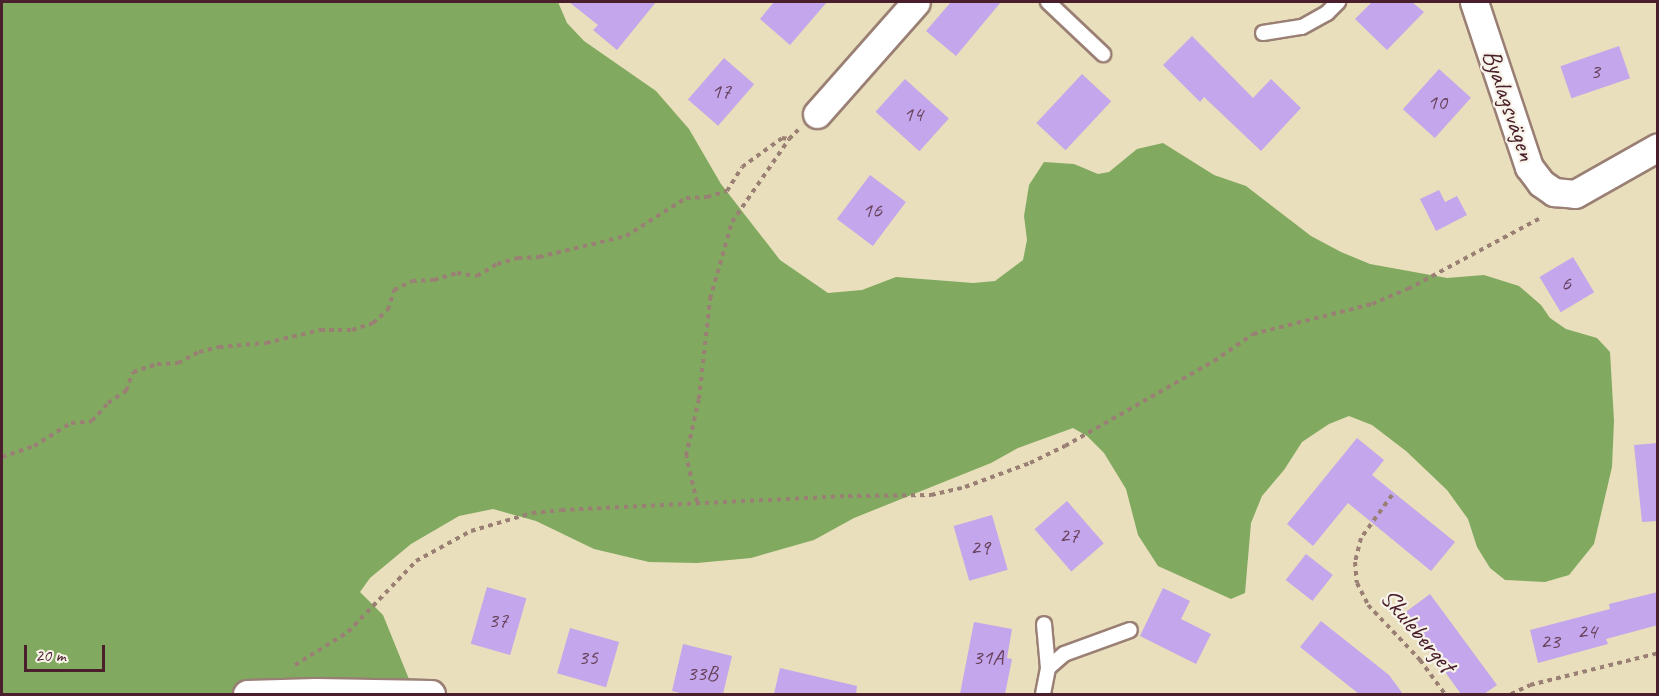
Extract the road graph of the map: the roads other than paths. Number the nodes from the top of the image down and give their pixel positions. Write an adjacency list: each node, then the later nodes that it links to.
1 (915, 2): 7 (street)
2 (1048, 2): 6 (lane)
3 (1338, 2): 5 (lane)
4 (1474, 2): 8 (street, Byalagsvägen)
5 (1263, 33)
6 (1103, 54)
7 (817, 114)
8 (1658, 147)
9 (1044, 624): 11 (lane)
10 (1130, 630): 11 (lane)
11 (1048, 668): 14 (lane)
12 (247, 694): 13 (street)
13 (431, 694)
14 (1043, 694)

